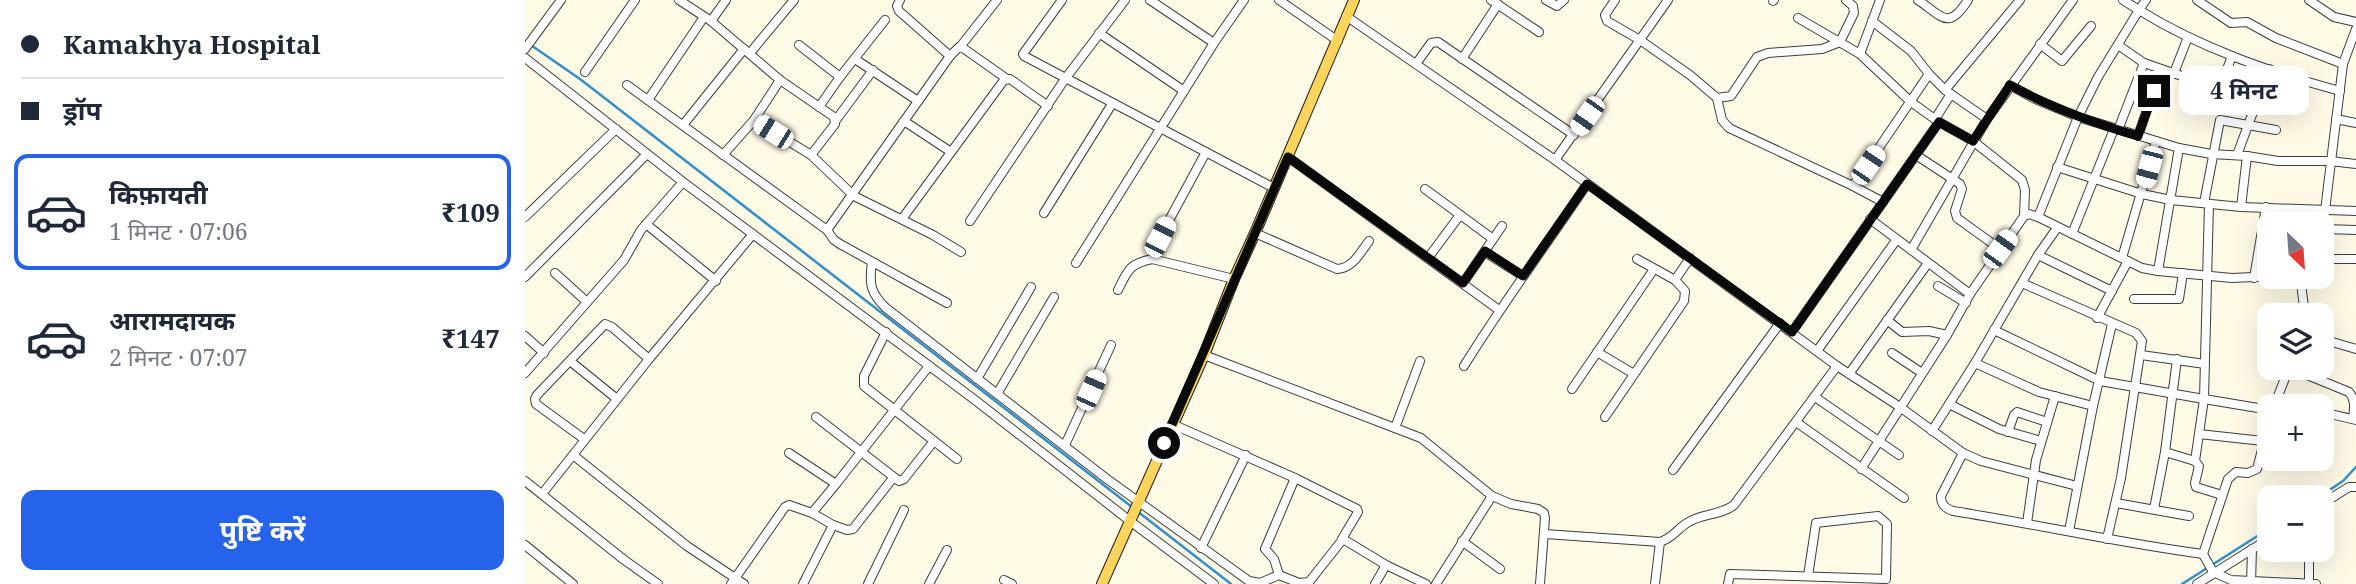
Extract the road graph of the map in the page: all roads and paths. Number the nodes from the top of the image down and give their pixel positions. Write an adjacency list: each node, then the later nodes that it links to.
1 (561, 0): 49 (street)
2 (635, 0): 63 (street)
3 (679, 0): 32 (street)
4 (726, 0): 32 (street)
5 (795, 0): 50 (street)
6 (900, 0): 52 (street)
7 (997, 0): 48 (street)
8 (1062, 0): 68 (street)
9 (1125, 0): 39 (street)
10 (1150, 0): 44 (street)
11 (1244, 0): 44 (street)
12 (1279, 0): 42 (street)
13 (1354, 0): 30 (main road)
14 (1546, 0): 15 (street)
15 (1564, 0)
16 (1615, 0): 41 (street)
17 (1668, 0): 41 (street)
18 (1846, 0): 43 (street)
19 (1880, 0): 34 (street)
20 (1918, 0): 21 (street)
21 (1968, 0)
22 (2020, 0): 74 (street)
23 (2073, 0): 45 (street)
24 (2123, 0): 29 (street)
25 (2146, 0): 29 (street)
26 (2197, 0): 59 (street)
27 (2309, 0): 35 (street)
28 (1495, 2): 38 (street); 56 (street)
29 (2139, 10): 40 (street); 47 (street)
30 (1346, 16): 42 (main road); 58 (street)
31 (1798, 18): 43 (street)
32 (707, 19): 50 (street); 76 (street)
33 (885, 20): 55 (street)
34 (1872, 21): 51 (street); 64 (street)
35 (2356, 22)
36 (2091, 26): 45 (street)
37 (2356, 29): 59 (street)
38 (1539, 32)
39 (1099, 33): 68 (street); 72 (street)
40 (2188, 37): 53 (street); 65 (street)
41 (1640, 40): 75 (street); 98 (street)
42 (1338, 41): 112 (main road)
43 (1840, 42): 51 (street); 75 (street)
44 (1213, 43): 72 (street)
45 (2039, 44): 71 (street)
46 (799, 45): 66 (street)
47 (2118, 45): 57 (street); 84 (street)
48 (960, 47): 52 (street); 67 (street)
49 (525, 49)
50 (747, 51): 69 (street); 93 (street)
51 (1860, 54): 79 (street)
52 (950, 56): 77 (street)
53 (2232, 56): 61 (street); 78 (street)
54 (525, 58): 94 (street)
55 (855, 58): 62 (street); 66 (street)
56 (1462, 59): 58 (street); 98 (street)
57 (2144, 62): 60 (street); 96 (street)
58 (1416, 64): 113 (street)
59 (2343, 64): 73 (street)
60 (2161, 69): 65 (street); 99 (street)
61 (2269, 69): 73 (street); 83 (street)
62 (873, 70): 77 (street); 88 (street)
63 (585, 72)
64 (1929, 74): 74 (street); 79 (street)
65 (2174, 74): 78 (street)
66 (840, 77): 82 (street)
67 (1007, 79): 81 (street); 103 (street)
68 (1065, 79): 80 (street); 81 (street)
69 (780, 80): 82 (street); 87 (street)
70 (628, 85): 76 (street)
71 (2010, 85): 84 (street); 85 (street)
72 (1184, 91): 95 (street)
73 (2340, 91): 86 (street)
74 (1948, 92): 85 (street); 90 (street)
75 (1717, 98): 121 (street)
76 (648, 100): 93 (street)
77 (918, 101): 89 (street)
78 (2215, 101): 83 (street)
79 (1911, 102): 90 (street); 121 (street)
80 (1112, 104): 95 (street); 134 (street)
81 (1048, 106): 141 (street)
82 (820, 107): 88 (street)
83 (2253, 112): 92 (street)
84 (2078, 117): 96 (street); 116 (street)
85 (1987, 119): 100 (street)
86 (2336, 119): 91 (street); 114 (street)
87 (754, 120): 107 (street); 108 (street)
88 (836, 120): 108 (street)
89 (904, 121): 103 (street); 125 (street)
90 (1937, 121): 100 (street); 109 (street)
91 (2356, 123)
92 (2249, 124): 97 (street); 106 (street); 110 (street)
93 (683, 125): 107 (street)
94 (616, 129): 105 (street); 136 (street)
95 (1160, 129): 104 (street); 167 (street)
96 (2116, 129): 99 (street); 118 (street)
97 (2276, 130)
98 (1574, 135): 113 (street)
99 (2138, 136): 101 (street)
100 (1973, 141): 117 (street); 137 (street)
101 (2156, 141): 102 (street); 124 (street)
102 (2179, 148): 106 (street); 126 (street)
103 (951, 152): 139 (street)
104 (1206, 152): 122 (street); 151 (street)
105 (647, 154): 119 (street); 175 (street)
106 (2211, 154): 110 (street); 128 (street)
107 (723, 155): 145 (street)
108 (811, 155): 125 (street)
109 (1916, 155): 117 (street); 127 (street)
110 (2237, 155): 111 (street)
111 (2247, 156): 114 (street); 129 (street)
112 (1288, 157): 122 (main road); 160 (street)
113 (1555, 160): 120 (street)
114 (2330, 161): 115 (street); 131 (street)
115 (2356, 164)
116 (2057, 167): 118 (street); 138 (street)
117 (1952, 179): 155 (street); 156 (street)
118 (2095, 180): 124 (street); 149 (street)
119 (683, 182): 142 (street); 150 (street)
120 (1587, 184): 161 (street); 174 (street)
121 (1853, 186): 127 (street)
122 (1274, 188): 148 (main road)
123 (1425, 189): 135 (street)
124 (2142, 194): 126 (street); 165 (street)
125 (854, 195): 139 (street); 145 (street)
126 (2171, 200): 128 (street); 170 (street)
127 (1882, 202): 140 (street)
128 (2206, 204): 129 (street); 173 (street)
129 (2241, 207): 130 (street)
130 (2266, 207): 131 (street); 176 (street)
131 (2324, 208): 132 (street); 133 (street)
132 (2356, 211)
133 (2324, 212)
134 (1044, 213)
135 (1460, 215): 152 (street); 160 (street)
136 (525, 216)
137 (2024, 216): 138 (street); 155 (street)
138 (2038, 217): 144 (street)
139 (902, 219): 157 (street)
140 (1870, 219): 153 (street); 200 (street)
141 (971, 221)
142 (646, 224): 180 (street); 190 (street)
143 (1502, 226): 152 (street)
144 (2057, 228): 149 (street); 159 (street)
145 (827, 230): 166 (street)
146 (2356, 230): 147 (street)
147 (2335, 231)
148 (1255, 233): 154 (street); 178 (main road)
149 (2072, 233): 165 (street)
150 (754, 234): 180 (street); 199 (street)
151 (1160, 237)
152 (1493, 239): 158 (street)
153 (1897, 240): 156 (street); 206 (street)
154 (1369, 241)
155 (2000, 249): 187 (street)
156 (1911, 250): 168 (street)
157 (961, 251)
158 (1485, 251): 174 (street); 181 (street)
159 (2038, 255): 182 (street); 186 (street)
160 (1428, 258): 181 (street)
161 (1690, 258): 179 (street); 196 (street)
162 (1637, 259): 169 (street)
163 (2335, 259): 164 (street)
164 (2356, 259)
165 (2125, 260): 170 (street); 186 (street)
166 (872, 262): 191 (street); 225 (street)
167 (1076, 263)
168 (1928, 263): 187 (street); 195 (street)
169 (1654, 269): 179 (street); 207 (street)
170 (2158, 271): 172 (street)
171 (555, 273): 190 (street)
172 (2183, 273): 173 (street); 189 (street)
173 (2206, 274): 176 (street); 217 (street)
174 (1523, 276): 193 (street)
175 (525, 277)
176 (2253, 278): 177 (street)
177 (2257, 278)
178 (1234, 279): 185 (street); 210 (main road)
179 (1675, 280): 223 (street)
180 (716, 281): 212 (street)
181 (1463, 283): 193 (street)
182 (2022, 283): 194 (street); 198 (street)
183 (1938, 286): 192 (street)
184 (1031, 287): 225 (street)
185 (1118, 290)
186 (2112, 291): 194 (street)
187 (1970, 294): 192 (street)
188 (1055, 297): 231 (street)
189 (2134, 299)
190 (587, 302): 208 (street)
191 (947, 303)
192 (1966, 303): 201 (street)
193 (1499, 310): 219 (street)
194 (2097, 317): 197 (street)
195 (1887, 320): 201 (street); 224 (street)
196 (1780, 323): 200 (street); 269 (street)
197 (2112, 324): 211 (street); 227 (street)
198 (1994, 330): 216 (street); 227 (street)
199 (886, 332): 218 (street); 239 (street)
200 (1792, 332): 206 (street)
201 (1947, 335): 222 (street)
202 (525, 336): 208 (street)
203 (2334, 343): 205 (street)
204 (1111, 345): 257 (street)
205 (2356, 349)
206 (1817, 351): 220 (street)
207 (1597, 352): 223 (street); 229 (street)
208 (544, 353): 221 (street)
209 (1892, 353): 222 (street)
210 (1204, 355): 247 (main road); 248 (street)
211 (2141, 355): 213 (street); 228 (street)
212 (649, 359): 214 (street); 235 (street)
213 (2177, 359): 217 (street); 230 (street)
214 (570, 361): 235 (street); 253 (street)
215 (1420, 361): 248 (street)
216 (1975, 363): 232 (street); 236 (street)
217 (2205, 364): 234 (street)
218 (929, 366): 239 (street); 285 (street)
219 (1464, 366)
220 (1837, 366): 224 (street); 233 (street)
221 (525, 373)
222 (1922, 373): 238 (street)
223 (1634, 374): 243 (street)
224 (1849, 374): 238 (street)
225 (977, 379): 231 (street)
226 (2320, 380): 244 (street)
227 (2100, 381): 228 (street); 237 (street)
228 (2134, 387): 230 (street); 282 (street)
229 (1572, 389)
230 (2172, 393): 234 (street); 258 (street)
231 (997, 394): 257 (street)
232 (2055, 396): 237 (street); 246 (street)
233 (1815, 397): 245 (street); 255 (street)
234 (2204, 398): 240 (street); 251 (street)
235 (617, 399): 253 (street)
236 (1949, 404): 249 (street); 250 (street)
237 (2093, 406): 275 (street)
238 (1900, 407): 249 (street); 255 (street)
239 (895, 408): 254 (street); 260 (street)
240 (2257, 408)
241 (2334, 415): 244 (street)
242 (816, 417): 260 (street)
243 (1605, 417)
244 (2354, 420)
245 (1796, 422): 267 (street); 295 (street)
246 (2047, 422): 250 (street); 256 (street)
247 (1172, 424): 264 (street); 285 (main road)
248 (1395, 428): 279 (street)
249 (1932, 431): 261 (street)
250 (2008, 432): 256 (street)
251 (2199, 434): 252 (street); 266 (street)
252 (2257, 436)
253 (584, 439): 262 (street)
254 (934, 441): 265 (street); 271 (street)
255 (1879, 442): 263 (street); 267 (street)
256 (2041, 442): 270 (street)
257 (1065, 446): 285 (street)
258 (2165, 452): 266 (street); 283 (street)
259 (789, 453): 274 (street)
260 (862, 453): 271 (street); 274 (street)
261 (1963, 453): 270 (street); 288 (street)
262 (573, 455): 277 (street); 308 (street)
263 (1899, 455)
264 (1246, 456): 272 (street); 298 (street)
265 (957, 459)
266 (2195, 461): 278 (street)
267 (1861, 469): 281 (street)
268 (2257, 469): 278 (street)
269 (1673, 470)
270 (2034, 476): 275 (street); 288 (street)
271 (893, 478): 289 (street)
272 (1295, 478): 292 (street); 306 (street)
273 (525, 481): 277 (street)
274 (836, 484): 286 (street)
275 (2077, 486): 290 (street)
276 (2356, 487): 280 (street)
277 (542, 494): 312 (street)
278 (2222, 495): 301 (street)
279 (1492, 496): 291 (street); 294 (street)
280 (2334, 496)
281 (1904, 498)
282 (2116, 503): 283 (street); 293 (street)
283 (2154, 509): 287 (street)
284 (904, 510): 315 (street)
285 (1135, 510): 298 (street); 317 (main road); 318 (street)
286 (812, 513): 289 (street); 308 (street)
287 (2189, 516)
288 (2027, 523): 290 (street)
289 (833, 526): 314 (street)
290 (2069, 531): 293 (street)
291 (1545, 534): 295 (street); 322 (street)
292 (1342, 539): 303 (street); 306 (street)
293 (2107, 539): 301 (street)
294 (1462, 541): 304 (street); 321 (street)
295 (1660, 542): 323 (street)
296 (525, 545): 311 (street)
297 (2257, 546): 299 (street)
298 (1201, 548): 306 (street)
299 (2252, 549): 305 (street); 310 (street)
300 (947, 550): 316 (street)
301 (2204, 556): 305 (street)
302 (2309, 562): 326 (street)
303 (1386, 565): 309 (street); 319 (street)
304 (1500, 569)
305 (2212, 570): 310 (street); 325 (street)
306 (1279, 575)
307 (1808, 576): 307 (street); 324 (street)
308 (733, 581): 313 (street)
309 (1414, 581): 320 (street)
310 (2251, 583): 326 (street)
311 (573, 584)
312 (658, 584)
313 (744, 584)
314 (803, 584)
315 (868, 584)
316 (929, 584)
317 (1102, 584)
318 (1214, 584)
319 (1375, 584)
320 (1426, 584)
321 (1436, 584)
322 (1540, 584)
323 (1655, 584)
324 (1728, 584)
325 (2197, 584)
326 (2309, 584): 327 (street)
327 (2316, 584)

